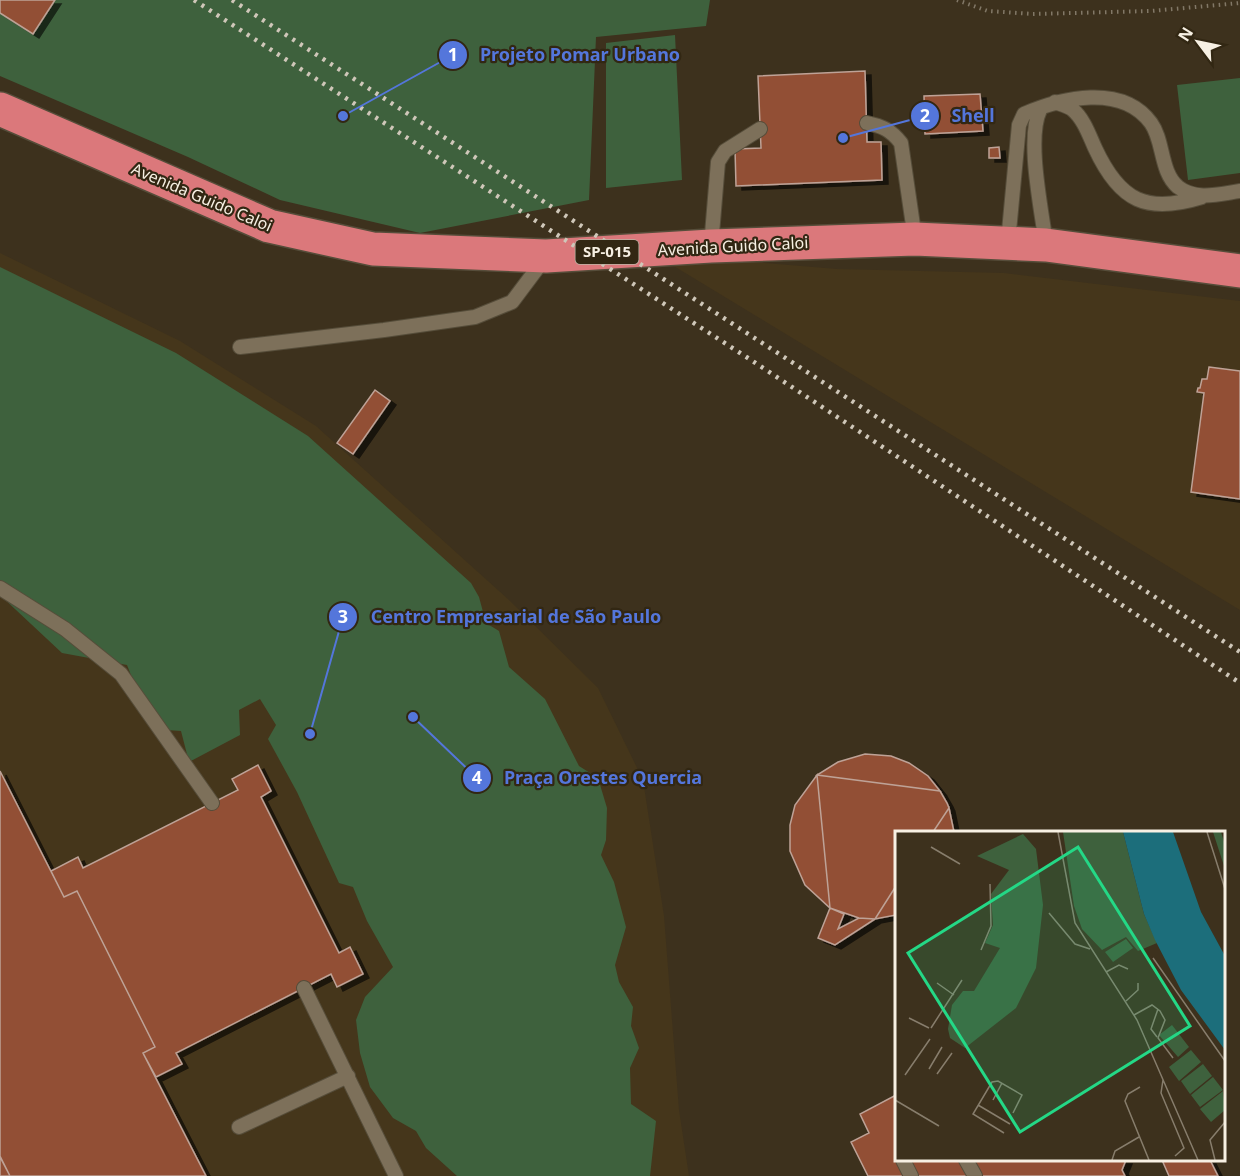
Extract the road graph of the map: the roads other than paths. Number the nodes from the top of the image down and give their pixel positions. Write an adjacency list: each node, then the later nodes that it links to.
1 (1055, 102): 3 (lane); 7 (lane); 7 (lane)
2 (0, 109): 12 (highway, Avenida Guido Caloi / SP-015)
3 (1040, 110): 9 (lane); 10 (lane)
4 (867, 123): 8 (lane)
5 (760, 129): 11 (lane)
6 (1240, 191): 7 (lane)
7 (1202, 197)
8 (915, 239): 9 (highway, Avenida Guido Caloi / SP-015); 11 (highway, Avenida Guido Caloi / SP-015)
9 (1008, 242): 10 (highway, Avenida Guido Caloi / SP-015)
10 (1046, 245): 13 (highway, Avenida Guido Caloi / SP-015)
11 (711, 246): 12 (highway, Avenida Guido Caloi / SP-015)
12 (546, 256): 14 (lane)
13 (1240, 271)
14 (240, 347)
15 (0, 588): 16 (lane)
16 (212, 803)
17 (304, 988): 18 (lane)
18 (348, 1077): 19 (lane); 22 (lane)
19 (239, 1127)
20 (904, 1161): 23 (lane)
21 (967, 1161): 24 (lane)
22 (396, 1176)
23 (911, 1176)
24 (975, 1176)

